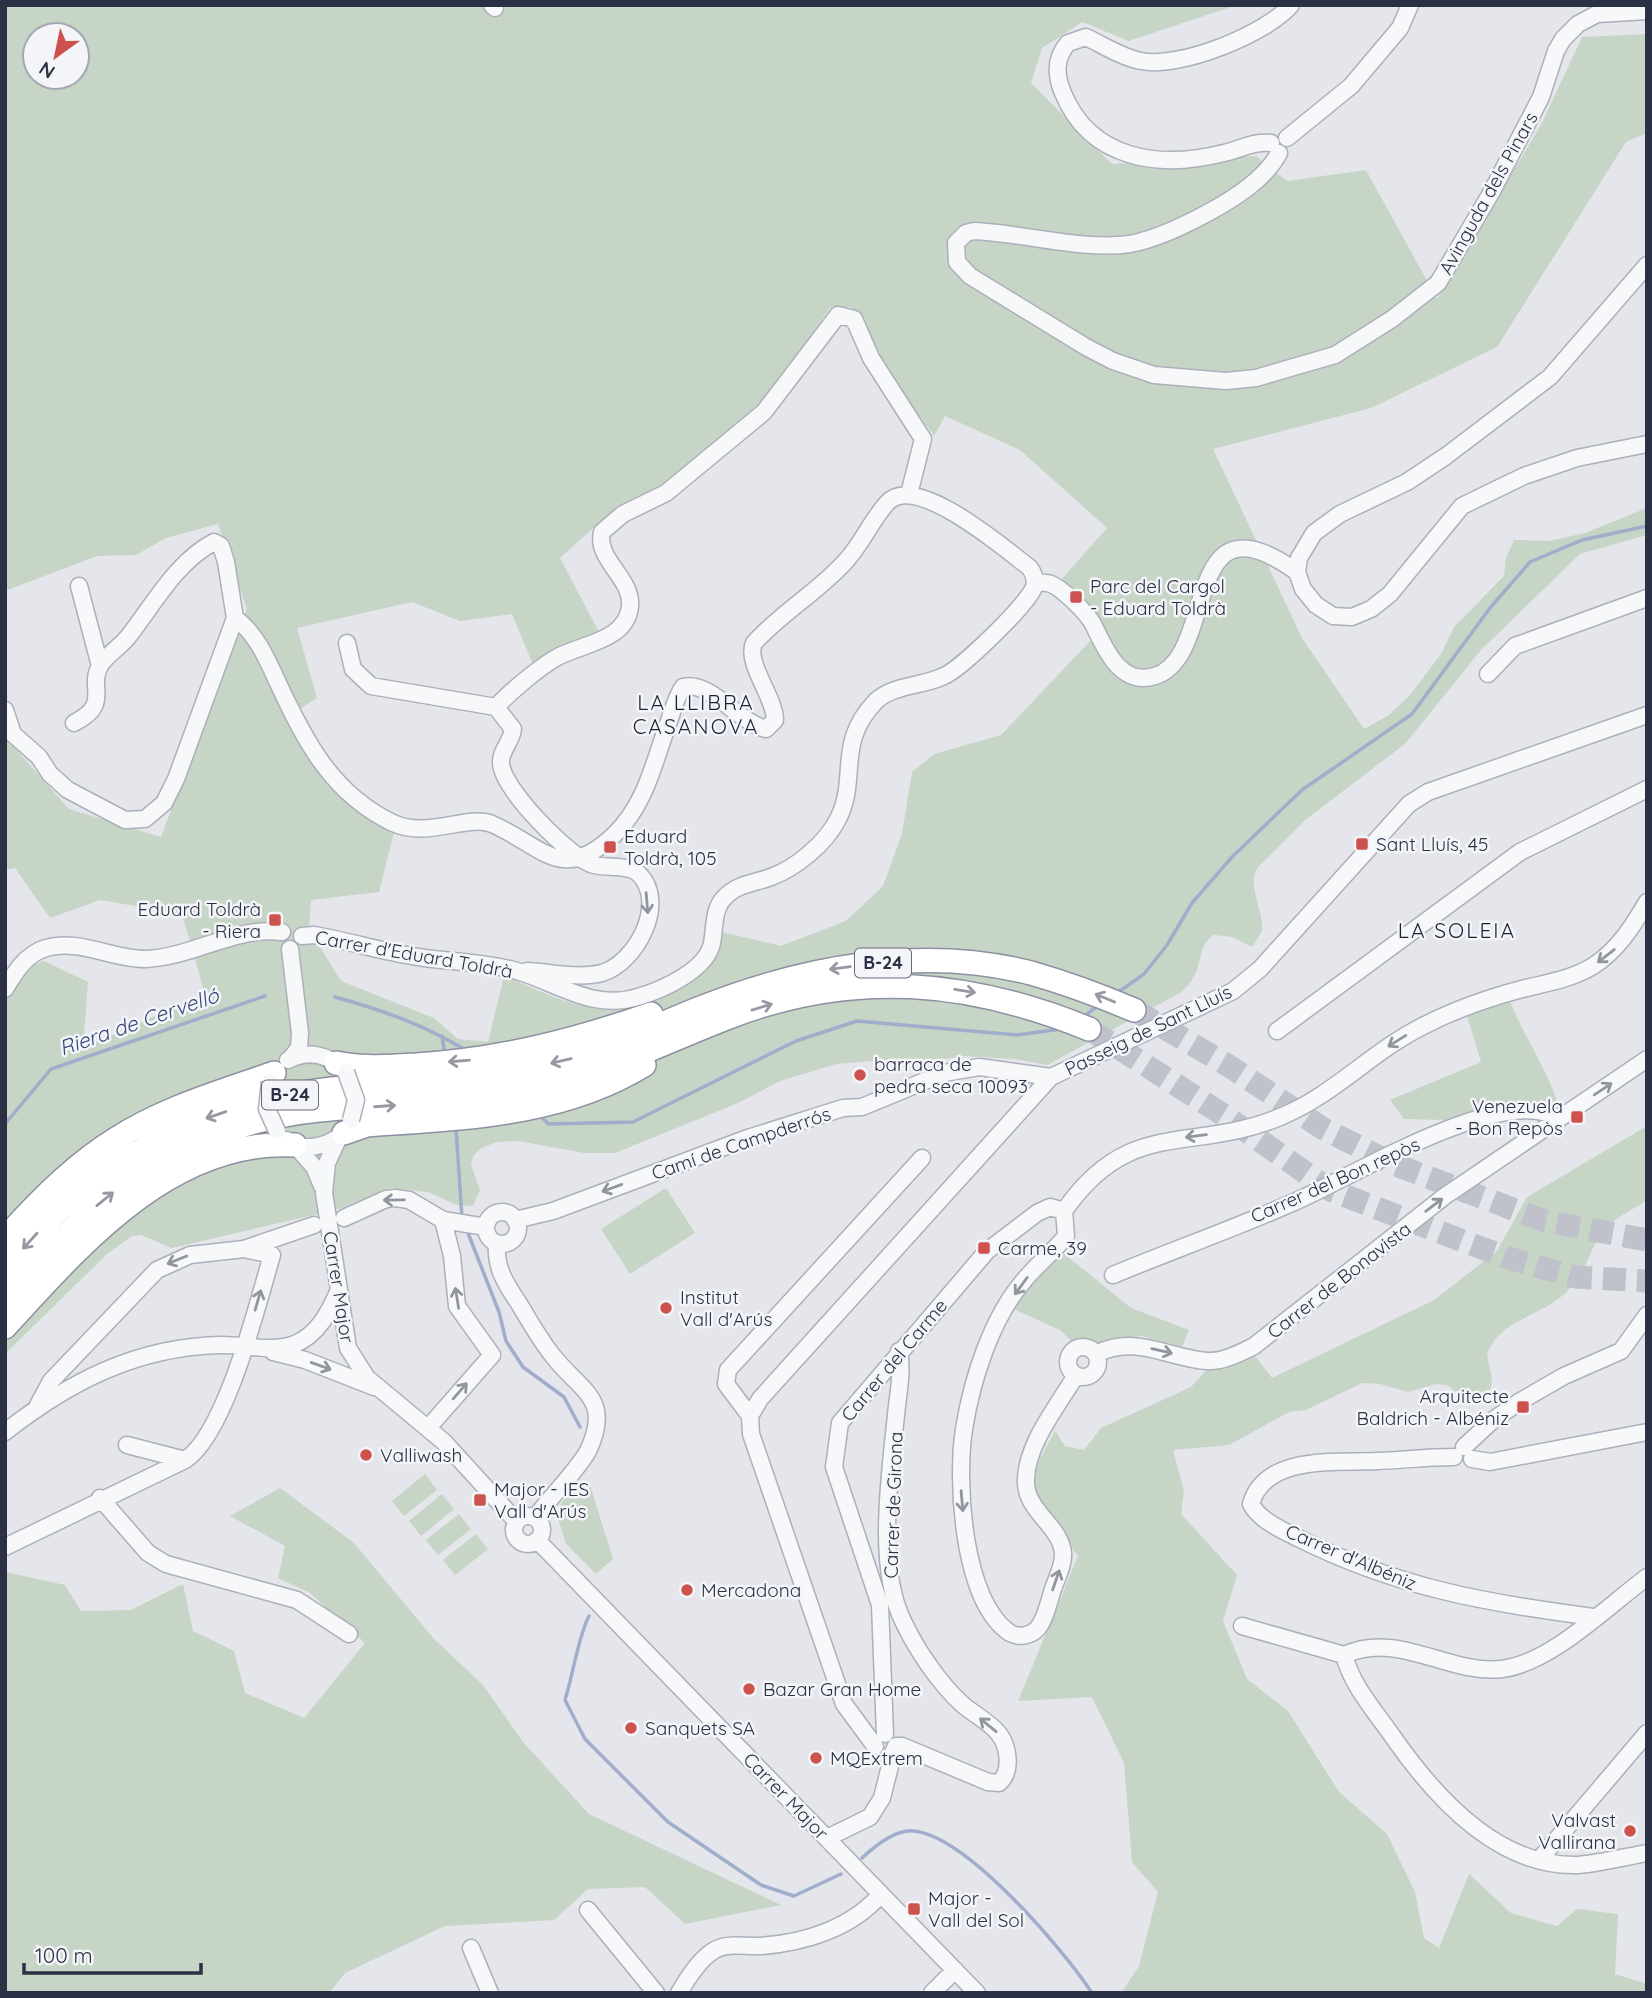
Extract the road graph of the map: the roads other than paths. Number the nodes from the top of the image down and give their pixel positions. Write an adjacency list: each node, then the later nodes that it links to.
1 (1291, 5): 4 (street)
2 (1410, 5): 4 (street)
3 (1647, 11): 4 (street, Avinguda dels Pinars)
4 (1279, 145)
5 (1647, 265): 8 (street)
6 (1647, 444): 8 (street)
7 (909, 494): 9 (street); 16 (street); 21 (street)
8 (1297, 572): 9 (street)
9 (1035, 583): 26 (street, Carrer d'Eduard Toldrà)
10 (79, 586): 14 (street)
11 (1647, 598): 15 (street)
12 (235, 618): 14 (street); 17 (street); 21 (street)
13 (347, 643): 16 (street)
14 (100, 666): 19 (street)
15 (1488, 674)
16 (496, 707): 21 (street)
17 (5, 710)
18 (1647, 715): 37 (street, Passeig de Sant Lluís)
19 (74, 723)
20 (1647, 789): 33 (street)
21 (580, 860): 26 (street, one-way to 26)
22 (1647, 902): 43 (street, one-way to 43)
23 (282, 932): 24 (street); 25 (street); 28 (street)
24 (302, 936): 25 (street); 26 (street, Carrer d'Eduard Toldrà)
25 (290, 949): 30 (street)
26 (518, 971)
27 (786, 979): 29 (highway, B-24, one-way to 27); 35 (highway, one-way to 35); 52 (highway, B-24, one-way to 52)
28 (5, 989)
29 (1134, 1010)
30 (299, 1024): 35 (street); 36 (street)
31 (705, 1027): 32 (highway, B-24, one-way to 32); 39 (highway); 55 (highway, B-24, one-way to 31)
32 (1090, 1029)
33 (1276, 1031)
34 (1647, 1059): 38 (street, Carrer de Bonavista, one-way to 34)
35 (334, 1063): 36 (street); 39 (street, bridge)
36 (278, 1071): 40 (street, bridge); 49 (highway)
37 (1051, 1077): 45 (street, Camí de Campderrós, one-way to 45); 62 (street, Passeig de Sant Lluís)
38 (1559, 1119): 43 (street, Carrer de Bonavista, one-way to 38); 53 (street, Carrer del Bon repòs)
39 (345, 1130): 40 (street); 42 (street, Carrer Major)
40 (286, 1138): 42 (street, Carrer Major); 57 (highway)
41 (922, 1158): 62 (street)
42 (324, 1193): 54 (street, Carrer Major)
43 (1064, 1211): 59 (street, Carrer del Carme)
44 (344, 1218): 46 (street, one-way to 44)
45 (515, 1220): 48 (street); 50 (street)
46 (446, 1221): 48 (street); 63 (street, one-way to 46)
47 (314, 1225): 51 (street)
48 (480, 1226): 50 (street)
49 (5, 1238)
50 (497, 1243): 70 (street)
51 (244, 1249): 58 (street, one-way to 51); 61 (street, one-way to 61)
52 (5, 1269)
53 (1113, 1275)
54 (338, 1290): 58 (street); 60 (street, Carrer Major)
55 (5, 1299)
56 (1647, 1315): 67 (street)
57 (5, 1327)
58 (253, 1347): 60 (street, one-way to 60); 61 (street); 68 (street)
59 (900, 1351): 80 (street, Carrer del Carme); 80 (street, Carrer de Girona, one-way to 59)
60 (380, 1390): 63 (street, Carrer Major)
61 (37, 1408): 65 (street)
62 (750, 1416): 80 (street)
63 (428, 1427): 71 (street, Carrer Major)
64 (1647, 1432): 67 (street)
65 (5, 1433)
66 (127, 1445): 68 (street)
67 (1463, 1454): 75 (street, Carrer d'Albéniz)
68 (185, 1460): 69 (street)
69 (100, 1498): 73 (street); 77 (street)
70 (535, 1518): 71 (street); 72 (street)
71 (516, 1521): 72 (street)
72 (537, 1540): 81 (street, Carrer Major)
73 (5, 1547)
74 (1647, 1577): 75 (street)
75 (1593, 1617): 78 (street)
76 (1242, 1626): 78 (street)
77 (349, 1634)
78 (1345, 1655): 83 (street)
79 (1647, 1733): 83 (street)
80 (885, 1744): 81 (street)
81 (827, 1838): 84 (street, Carrer Major)
82 (1647, 1853): 83 (street)
83 (1539, 1860)
84 (881, 1894): 87 (street, Carrer Major); 90 (street)
85 (588, 1910): 89 (street)
86 (471, 1948): 88 (street)
87 (955, 1970): 91 (street); 92 (street, Carrer Major)
88 (490, 1993)
89 (656, 1993)
90 (679, 1993)
91 (932, 1993)
92 (977, 1993)

